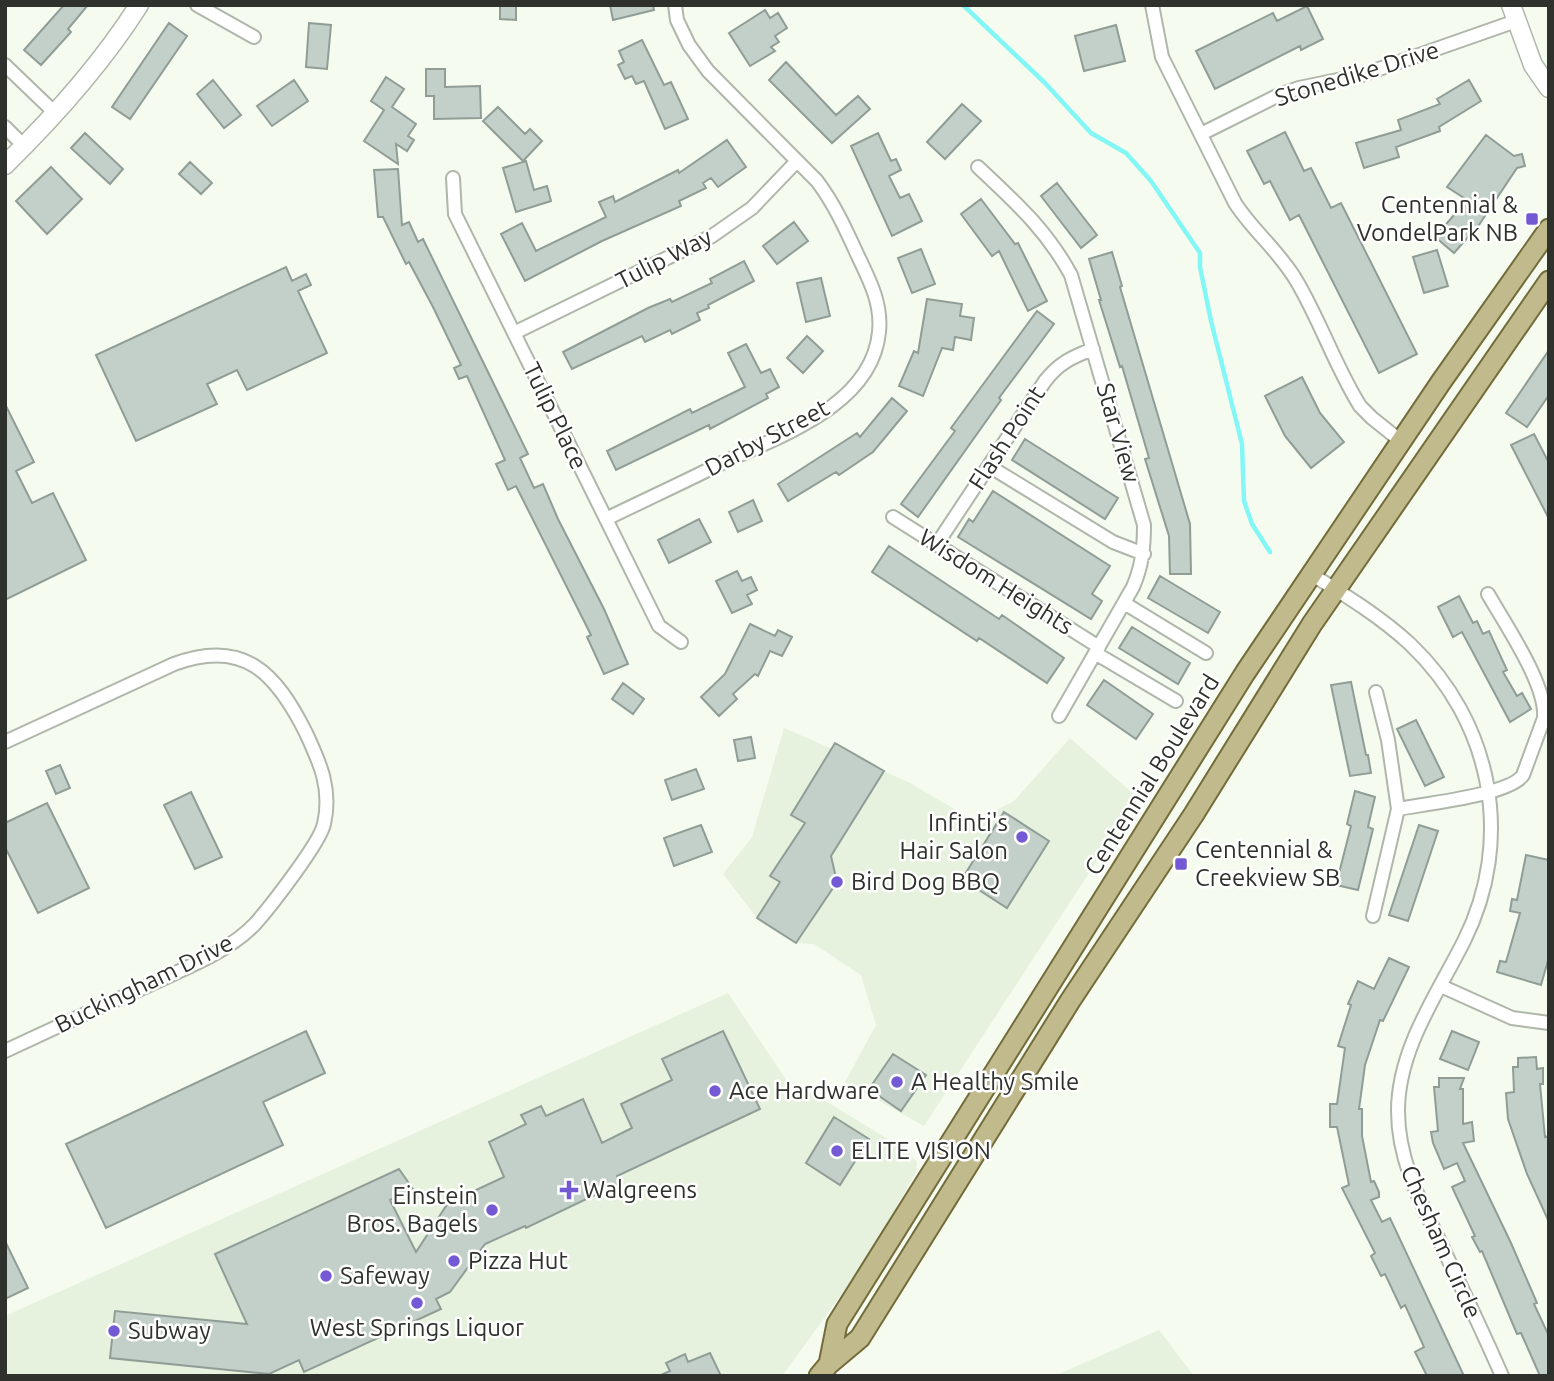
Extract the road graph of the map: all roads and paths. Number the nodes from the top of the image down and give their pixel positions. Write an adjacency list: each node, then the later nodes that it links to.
1 (139, 5): 9 (street)
2 (197, 5): 6 (street)
3 (675, 5): 13 (street, Darby Street)
4 (1152, 5): 11 (street)
5 (1514, 13): 8 (street); 11 (street, Stonedike Drive)
6 (254, 37)
7 (5, 65): 9 (street)
8 (1549, 89)
9 (56, 114): 12 (street)
10 (5, 127): 12 (street)
11 (1201, 134): 21 (street)
12 (24, 146): 14 (street)
13 (797, 161): 19 (street, Tulip Way); 24 (street, Darby Street)
14 (5, 165)
15 (978, 167): 20 (street, Star View)
16 (453, 178): 19 (street, Tulip Place)
17 (1549, 229): 21 (main road, Centennial Boulevard)
18 (1548, 285): 28 (main road, Centennial Boulevard)
19 (514, 333): 24 (street, Tulip Place)
20 (1093, 349): 22 (street, Flash Point); 26 (street, Star View)
21 (1402, 442): 27 (main road, Centennial Boulevard)
22 (989, 466): 25 (street, Flash Point); 26 (street)
23 (892, 517): 25 (street, Wisdom Heights)
24 (606, 519): 31 (street, Tulip Place)
25 (937, 544): 32 (street, Wisdom Heights)
26 (1144, 554): 30 (street, Star View)
27 (1308, 578): 28 (street, Chesham Circle); 44 (main road, Centennial Boulevard)
28 (1336, 590): 38 (street, Chesham Circle); 44 (main road, Centennial Boulevard)
29 (1488, 594): 38 (street)
30 (1124, 603): 32 (street, Star View); 33 (street)
31 (681, 642)
32 (1097, 650): 35 (street, Wisdom Heights); 36 (street, Star View)
33 (1206, 653)
34 (1376, 692): 39 (street)
35 (1176, 701)
36 (1059, 716)
37 (5, 742): 43 (street, Buckingham Drive)
38 (1490, 792): 39 (street); 41 (street, Chesham Circle)
39 (1398, 809): 40 (street)
40 (1373, 916)
41 (1441, 986): 42 (street); 45 (street, Chesham Circle)
42 (1549, 1023)
43 (5, 1051)
44 (824, 1370)
45 (1502, 1376)

